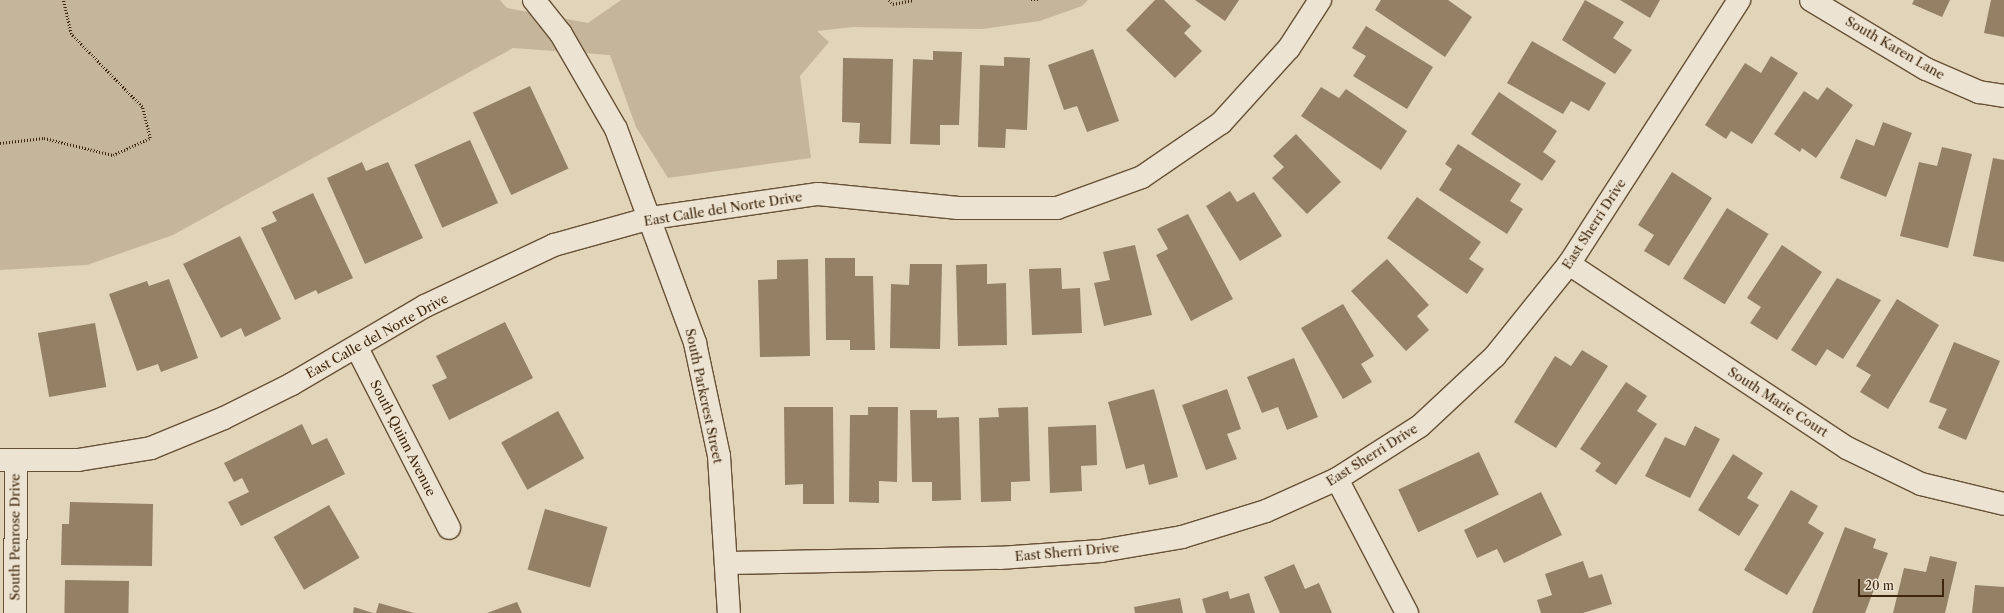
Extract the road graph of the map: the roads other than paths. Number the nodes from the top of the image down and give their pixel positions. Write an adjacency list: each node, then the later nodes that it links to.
1 (534, 0): 6 (street, South Parkcrest Street)
2 (1320, 0): 6 (street, East Calle del Norte Drive)
3 (1739, 0): 7 (street, East Sherri Drive)
4 (1811, 0): 5 (street, South Karen Lane)
5 (2004, 96)
6 (651, 218): 8 (street, East Calle del Norte Drive); 13 (street, South Parkcrest Street)
7 (1569, 264): 10 (street, East Sherri Drive); 11 (street, South Marie Court)
8 (357, 348): 9 (street, East Calle del Norte Drive); 12 (street, South Quinn Avenue)
9 (8, 461): 14 (street, South Penrose Drive)
10 (1336, 479): 13 (street, East Sherri Drive); 16 (street)
11 (2004, 504)
12 (449, 528)
13 (729, 563): 15 (street, South Parkcrest Street)
14 (15, 613)
15 (730, 613)
16 (1407, 613)

